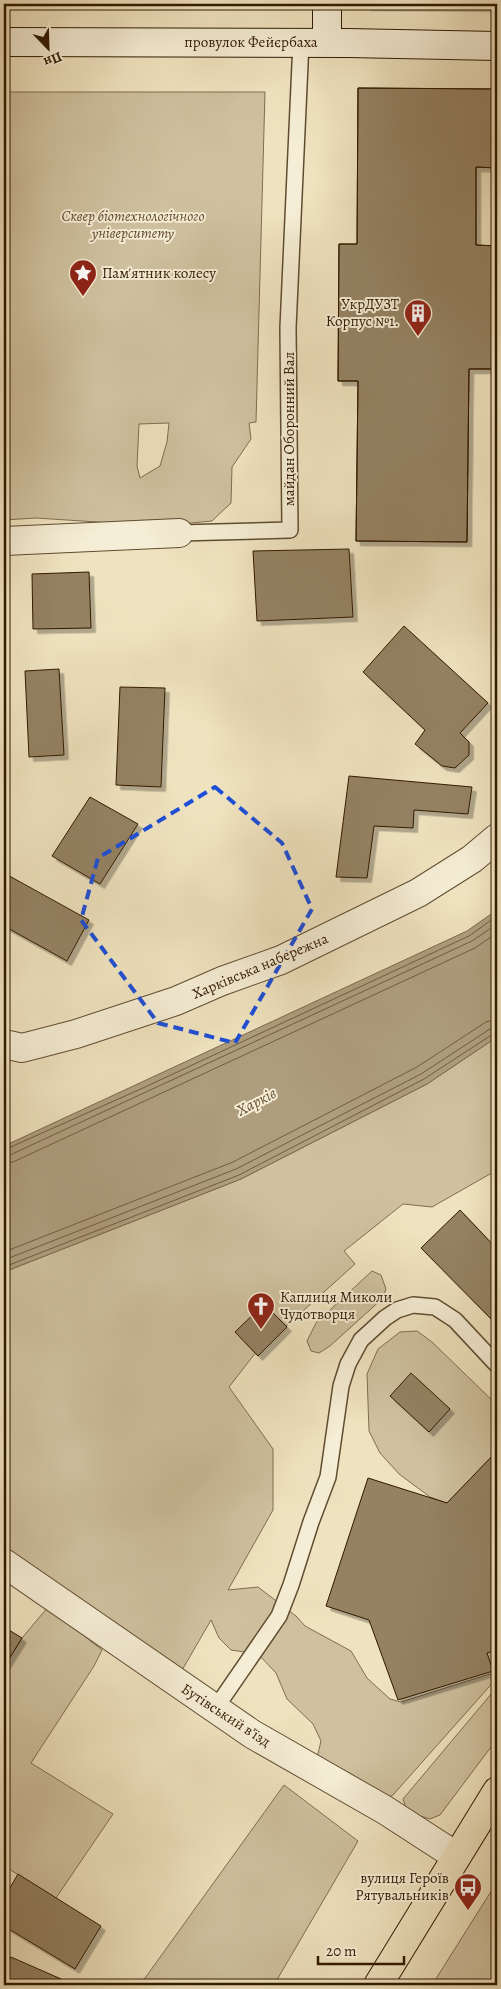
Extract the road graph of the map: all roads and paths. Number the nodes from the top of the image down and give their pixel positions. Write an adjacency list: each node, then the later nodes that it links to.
1 (327, 4): 3 (street, майдан Оборонний Вал)
2 (4, 42): 3 (street, провулок Фейєрбаха)
3 (314, 42): 4 (street, провулок Фейєрбаха); 5 (lane, майдан Оборонний Вал)
4 (497, 46)
5 (179, 533): 6 (street, майдан Оборонний Вал)
6 (4, 541)
7 (497, 838): 8 (street, Харківська набережна)
8 (4, 1044)
9 (497, 1365): 11 (lane)
10 (4, 1563): 11 (street, Бутівський в’їзд)
11 (215, 1709): 13 (street, Бутівський в’їзд)
12 (497, 1791): 13 (main road)
13 (456, 1856): 14 (main road)
14 (378, 1985)

